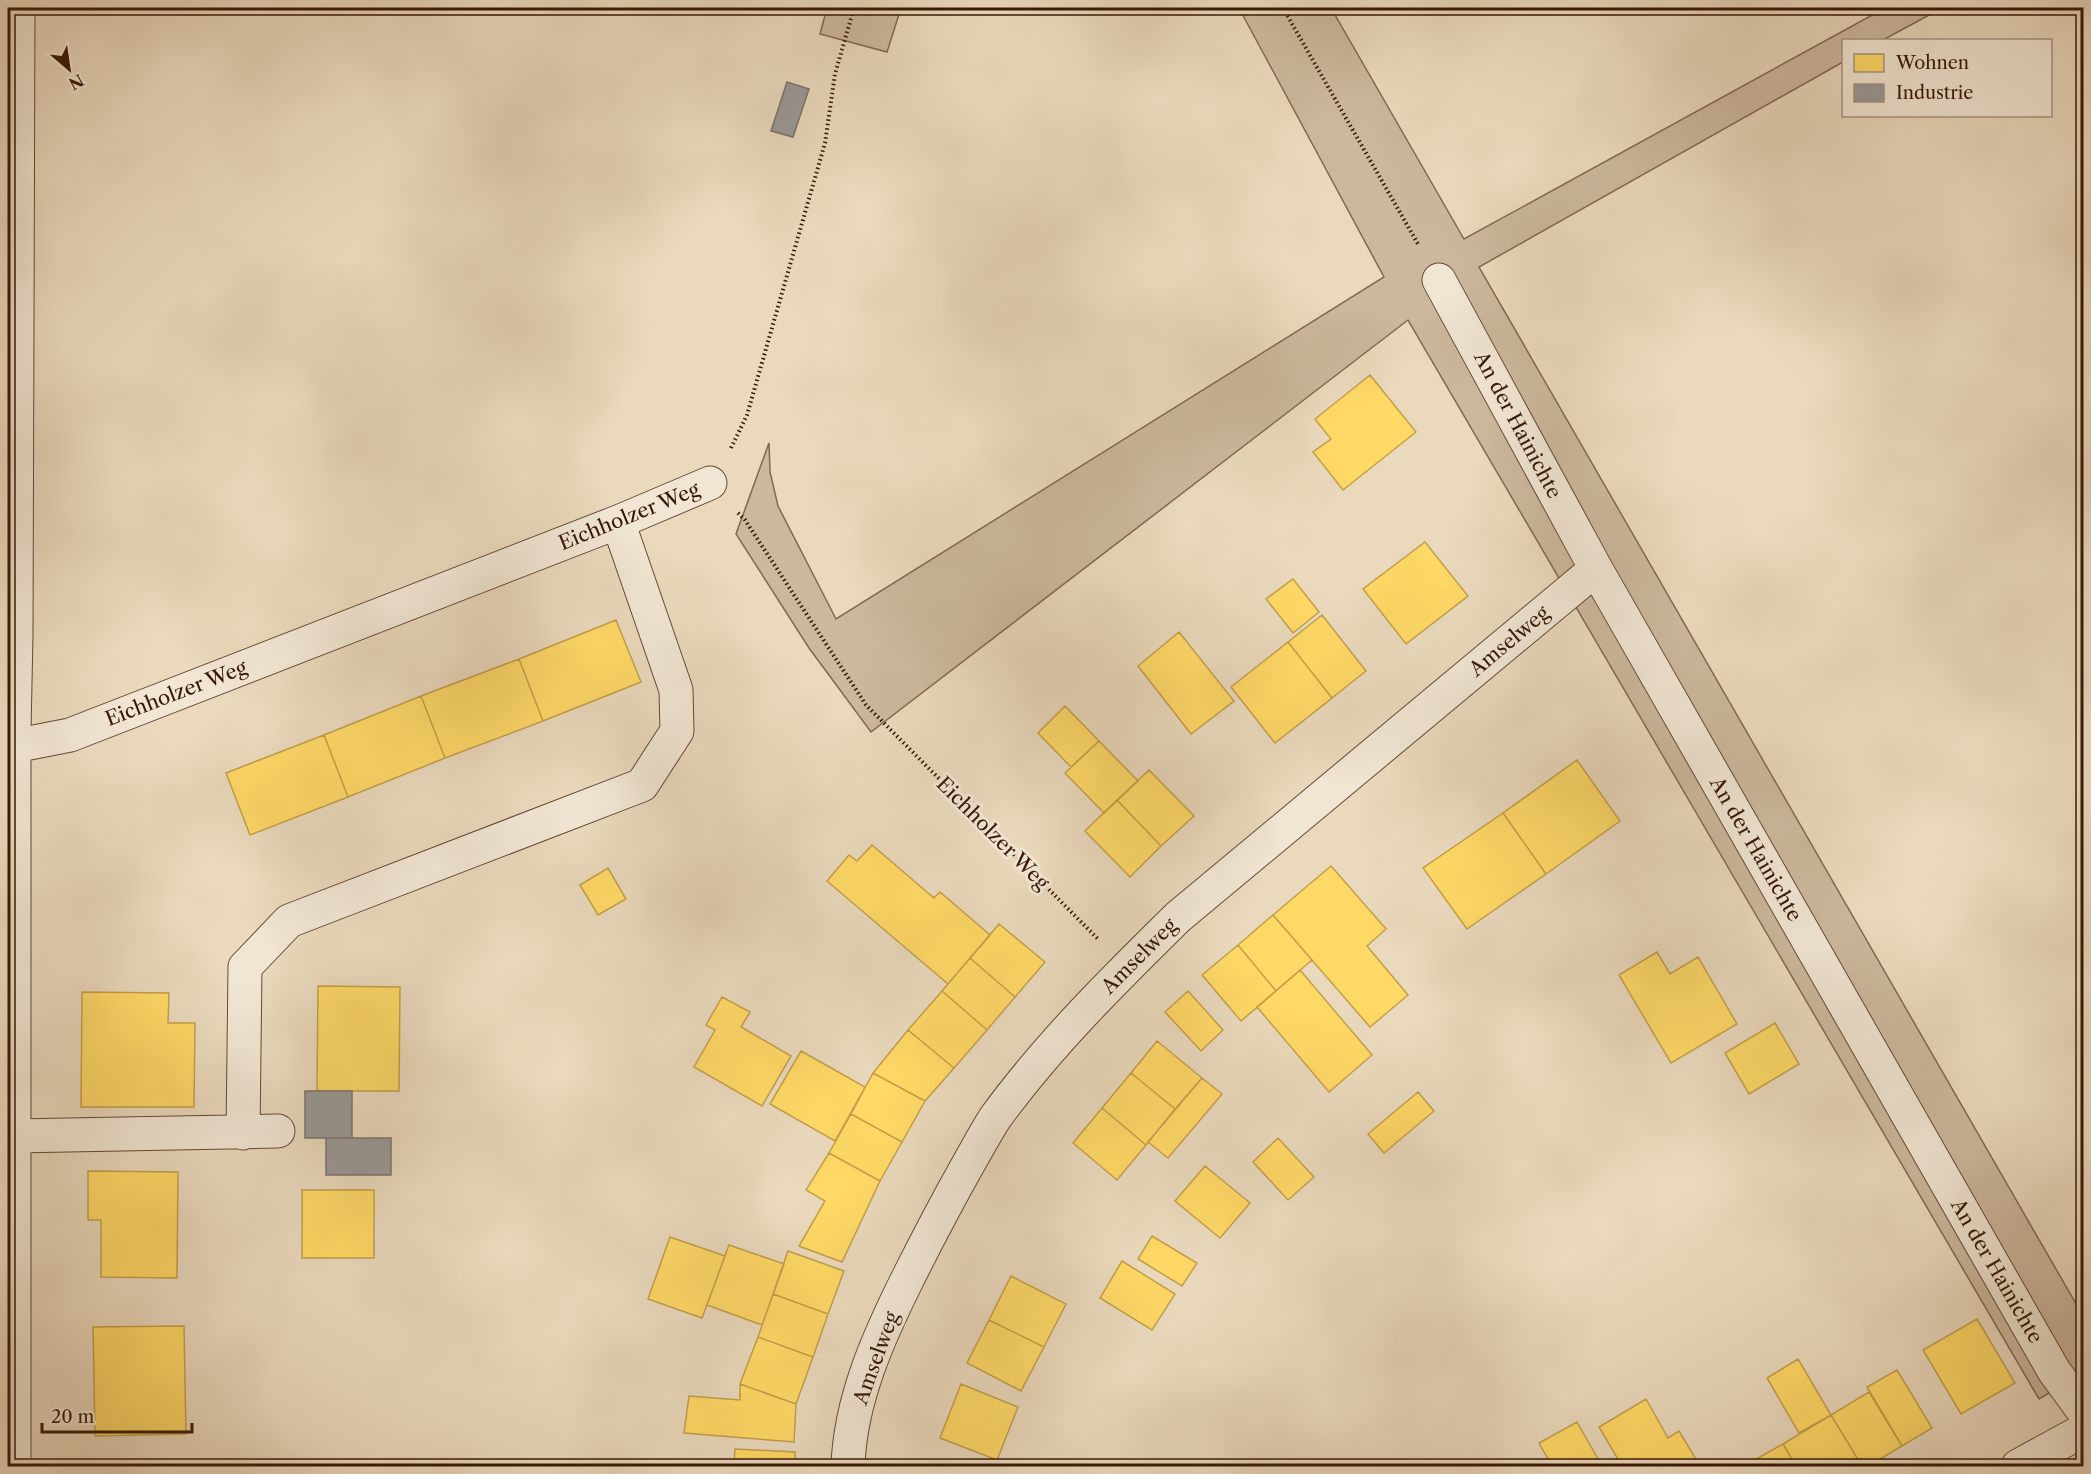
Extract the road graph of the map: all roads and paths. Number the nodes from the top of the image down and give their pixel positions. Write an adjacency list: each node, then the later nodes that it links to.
1 (18, 8): 8 (street)
2 (854, 8): 5 (path)
3 (1283, 8): 4 (path)
4 (1439, 280): 7 (street, An der Hainichte)
5 (710, 483): 6 (street, Eichholzer Weg); 9 (path, Eichholzer Weg)
6 (618, 522): 8 (street, Eichholzer Weg); 11 (street)
7 (1596, 569): 9 (street, Amselweg); 13 (street, An der Hainichte)
8 (12, 737): 12 (street)
9 (1126, 968): 16 (street, Amselweg)
10 (278, 1131): 11 (street)
11 (243, 1133): 12 (street)
12 (14, 1136): 15 (street)
13 (2084, 1412)
14 (2084, 1430): 17 (street)
15 (14, 1467)
16 (848, 1467)
17 (2018, 1467)

